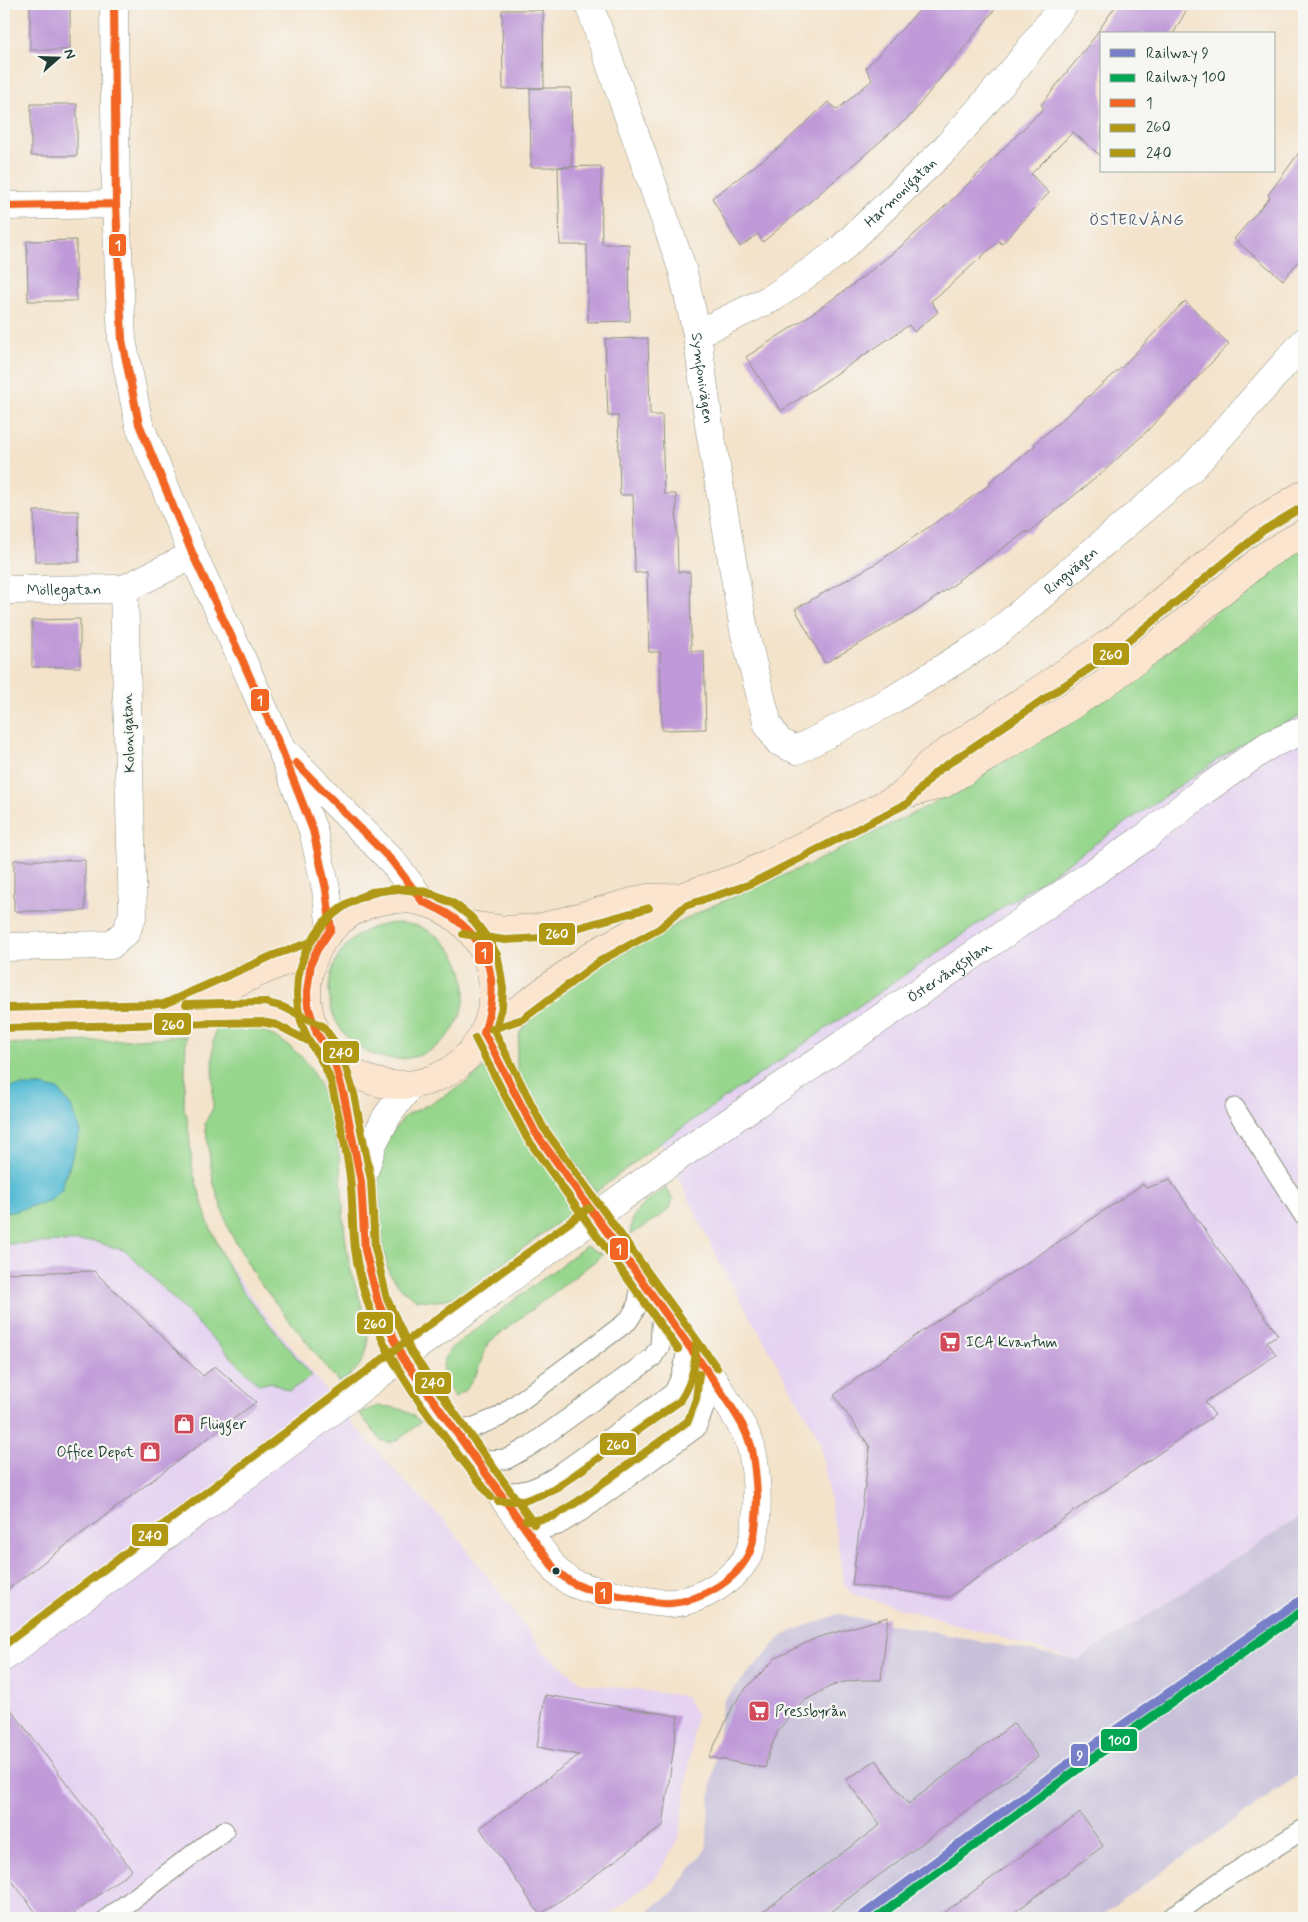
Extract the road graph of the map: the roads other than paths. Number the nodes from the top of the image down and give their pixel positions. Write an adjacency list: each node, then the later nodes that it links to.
1 (114, 4): 4 (street)
2 (589, 4): 6 (street, Symfonivägen)
3 (1064, 4): 6 (street, Harmonigatan)
4 (116, 204): 5 (street); 10 (street)
5 (4, 206)
6 (697, 334): 15 (street, Symfonivägen)
7 (1304, 342): 15 (street, Ringvägen)
8 (1304, 494): 16 (main road)
9 (1304, 533): 16 (main road)
10 (193, 556): 11 (street); 14 (street)
11 (124, 589): 12 (street, Möllegatan); 21 (street, Kolonigatan)
12 (4, 590)
13 (1304, 730): 30 (street, Östervångsplan)
14 (280, 746): 18 (street); 20 (street)
15 (797, 750)
16 (903, 795): 17 (main road)
17 (680, 897): 19 (main road); 24 (main road)
18 (422, 902): 19 (main road); 20 (main road)
19 (464, 924): 24 (main road)
20 (324, 939): 22 (main road); 25 (main road)
21 (4, 947)
22 (166, 1014): 23 (main road); 25 (main road)
23 (4, 1018)
24 (486, 1026): 27 (main road); 30 (street)
25 (317, 1034): 26 (main road)
26 (333, 1057): 27 (main road); 29 (street)
27 (410, 1085): 29 (street)
28 (1235, 1108): 31 (lane)
29 (361, 1182): 35 (street)
30 (595, 1216): 32 (street); 35 (street, Östervångsplan)
31 (1304, 1216)
32 (637, 1275): 33 (street); 37 (lane)
33 (662, 1309): 34 (street); 38 (lane)
34 (686, 1343): 36 (street); 39 (lane)
35 (402, 1357): 37 (street); 41 (street, Östervångsplan)
36 (709, 1374): 40 (lane); 40 (street)
37 (451, 1427): 38 (street)
38 (474, 1457): 39 (street)
39 (499, 1491): 40 (street)
40 (526, 1530)
41 (4, 1657)
42 (1304, 1829): 45 (lane)
43 (224, 1831): 44 (lane)
44 (108, 1918)
45 (1171, 1918)

